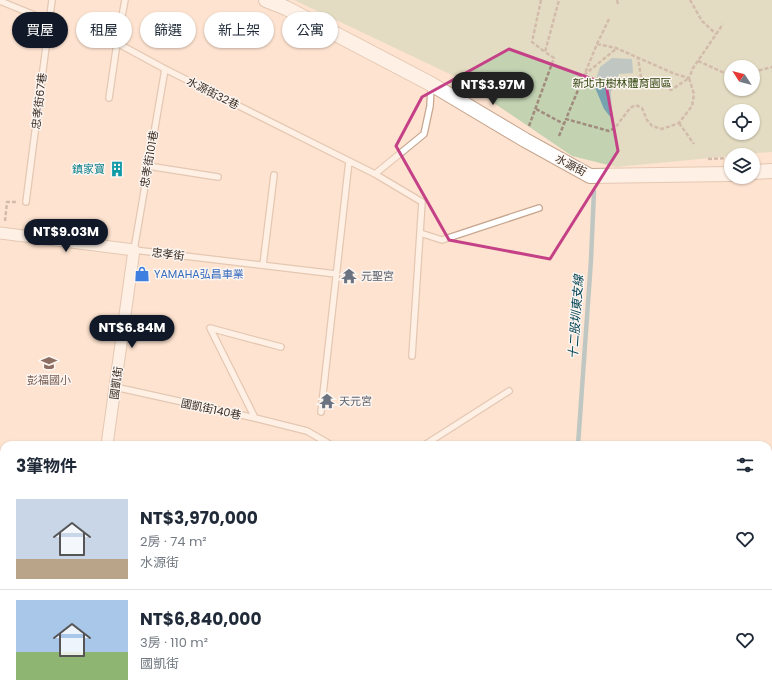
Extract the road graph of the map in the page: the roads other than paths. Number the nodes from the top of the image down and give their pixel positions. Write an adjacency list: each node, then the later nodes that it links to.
1 (52, 0): 6 (lane, 忠孝街67巷)
2 (125, 0): 7 (lane)
3 (266, 0): 12 (street, 水源街)
4 (0, 1): 5 (lane)
5 (27, 12)
6 (50, 12)
7 (123, 12)
8 (46, 48): 22 (lane, 忠孝街67巷)
9 (116, 48): 13 (lane)
10 (126, 48): 11 (lane, 水源街32巷)
11 (165, 69): 14 (lane, 水源街32巷); 15 (lane, 忠孝街101巷)
12 (431, 84): 18 (lane); 19 (street, 水源街)
13 (109, 98)
14 (349, 161): 18 (lane, 水源街32巷); 28 (lane)
15 (148, 166): 21 (lane); 26 (lane, 忠孝街101巷)
16 (772, 171): 17 (street)
17 (760, 172)
18 (375, 174): 24 (lane)
19 (724, 174)
20 (274, 175): 27 (lane)
21 (218, 177)
22 (26, 202)
23 (539, 208): 24 (lane)
24 (420, 233): 30 (lane)
25 (2, 234): 26 (street, 忠孝街)
26 (134, 250): 27 (lane, 忠孝街); 31 (street, 國凱街)
27 (263, 265): 28 (lane, 忠孝街)
28 (336, 274): 33 (lane)
29 (281, 347): 34 (lane)
30 (412, 356)
31 (115, 388): 34 (lane, 國凱街140巷); 35 (street, 國凱街)
32 (509, 391): 37 (lane)
33 (321, 412)
34 (255, 418): 36 (lane, 國凱街140巷)
35 (108, 441)
36 (324, 441)
37 (431, 441)

